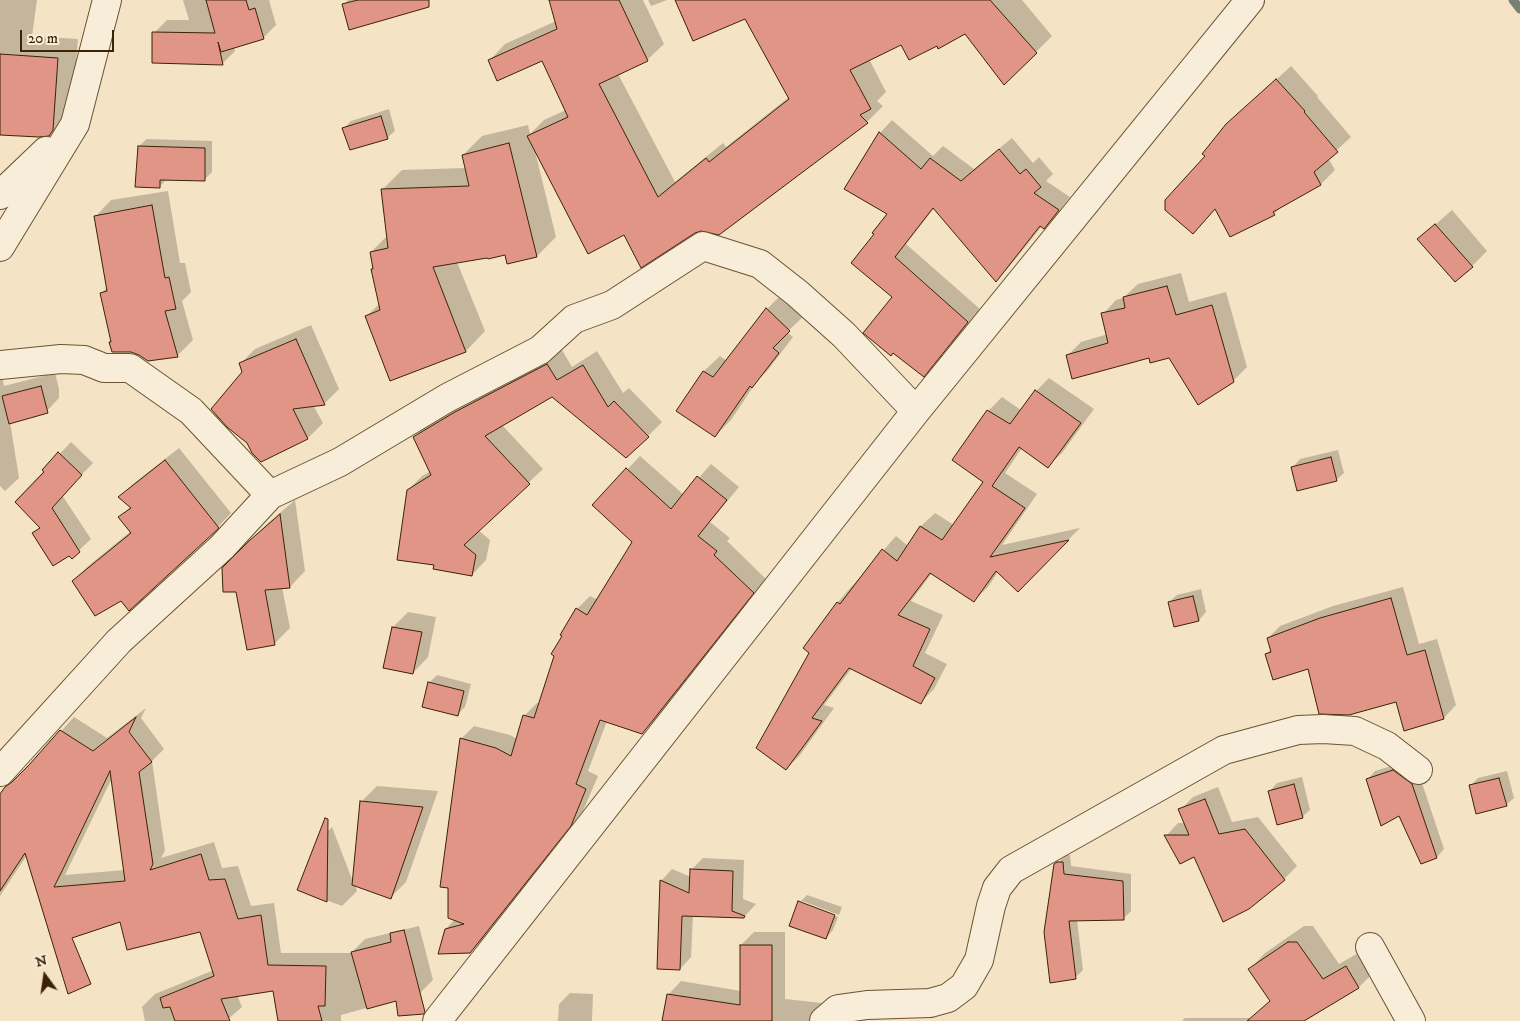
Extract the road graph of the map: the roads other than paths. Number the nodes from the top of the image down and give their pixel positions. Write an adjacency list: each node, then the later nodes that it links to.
1 (107, 0): 3 (street)
2 (1250, 0): 7 (street)
3 (75, 124): 4 (street); 5 (street)
4 (0, 195)
5 (0, 247)
6 (0, 365): 8 (street)
7 (916, 411): 8 (street); 12 (street)
8 (270, 495): 10 (street)
9 (1418, 770): 13 (street)
10 (0, 772)
11 (1370, 947): 14 (street)
12 (436, 1021)
13 (824, 1021)
14 (1411, 1021)

